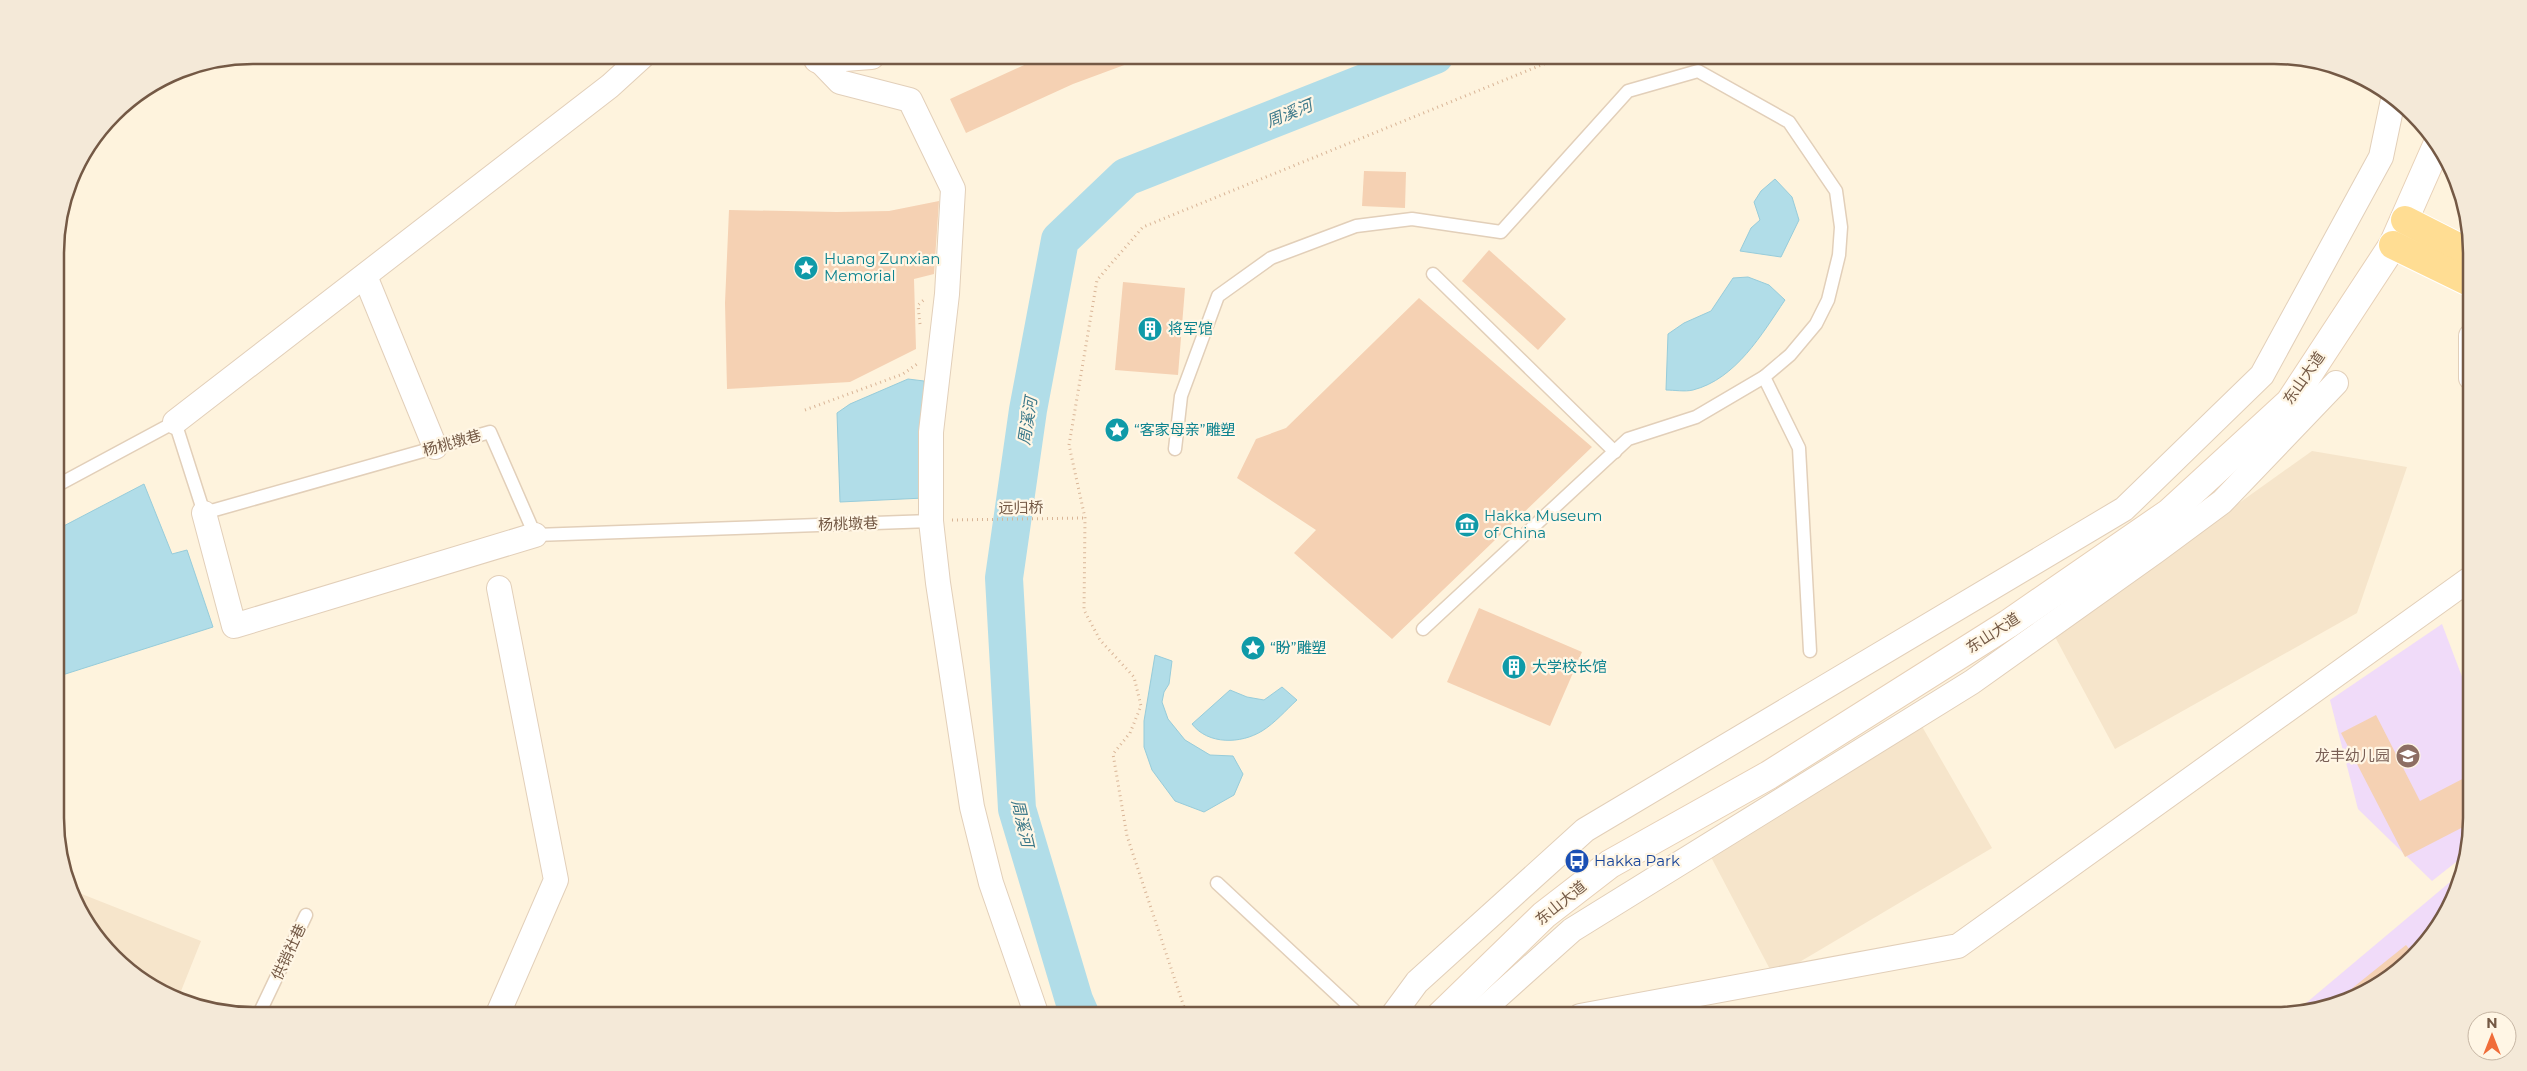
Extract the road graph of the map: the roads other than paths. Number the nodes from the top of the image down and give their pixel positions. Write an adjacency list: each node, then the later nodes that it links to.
1 (634, 64): 9 (street)
2 (823, 64): 19 (street)
3 (2392, 105): 31 (street)
4 (2434, 152): 5 (main road, 东山大道)
5 (2405, 220): 6 (main road, 东山大道); 7 (main road)
6 (2393, 245): 10 (main road); 32 (main road, 东山大道)
7 (2463, 249)
8 (1433, 274): 16 (lane)
9 (364, 276): 13 (street); 14 (street)
10 (2463, 280)
11 (1764, 377): 15 (lane); 16 (lane); 24 (lane)
12 (2336, 383): 33 (street)
13 (175, 422): 17 (lane); 18 (lane)
14 (435, 447): 18 (lane, 杨桃墩巷); 20 (lane, 杨桃墩巷)
15 (1175, 449)
16 (1615, 452): 23 (lane)
17 (64, 482)
18 (204, 513): 20 (street)
19 (931, 521): 20 (lane, 杨桃墩巷); 29 (street)
20 (535, 535)
21 (2463, 584): 34 (street)
22 (499, 588): 28 (street)
23 (1423, 629)
24 (1810, 651)
25 (1217, 883): 30 (lane)
26 (306, 915): 27 (lane, 供销社巷)
27 (262, 1007)
28 (501, 1007)
29 (1034, 1007)
30 (1350, 1007)
31 (1399, 1007)
32 (1449, 1007)
33 (1486, 1007)
34 (1629, 1007)

